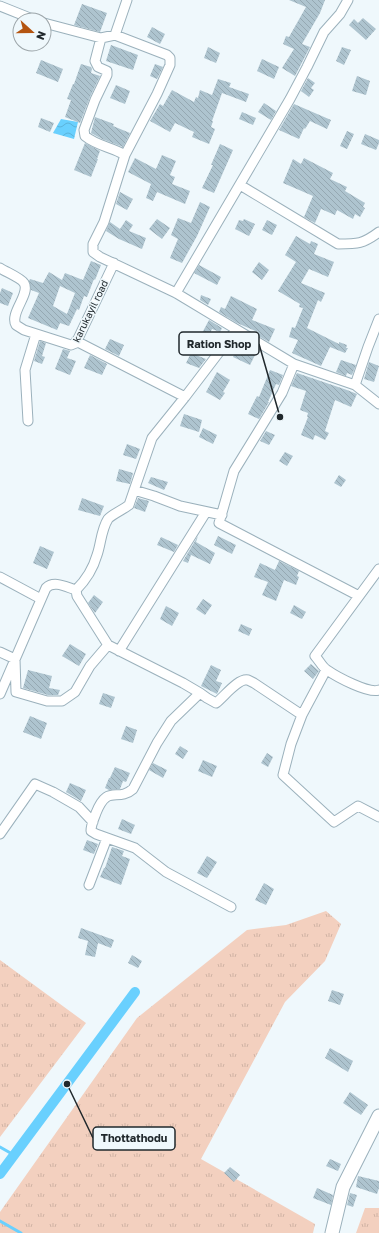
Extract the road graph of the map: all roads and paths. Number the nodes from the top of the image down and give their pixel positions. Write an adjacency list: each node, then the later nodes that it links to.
1 (127, 0): 6 (street)
2 (348, 0): 9 (street)
3 (0, 6): 4 (street)
4 (15, 12)
5 (52, 26): 7 (street)
6 (115, 35): 7 (street); 8 (street)
7 (101, 38): 8 (street)
8 (125, 155): 11 (street)
9 (240, 185): 10 (street); 13 (street)
10 (379, 232)
11 (114, 263): 13 (street); 17 (street, karukayil road)
12 (0, 268): 16 (street, karukayil road)
13 (176, 293): 15 (street)
14 (379, 319): 19 (street)
15 (236, 330): 18 (street); 20 (street)
16 (36, 334): 17 (street, karukayil road); 22 (street)
17 (76, 342): 20 (street)
18 (294, 364): 19 (street); 25 (street)
19 (355, 385): 21 (street)
20 (185, 397): 23 (street)
21 (379, 404)
22 (28, 421)
23 (134, 490): 24 (street); 28 (street)
24 (206, 512): 25 (street); 32 (street)
25 (222, 515): 29 (street)
26 (379, 569): 29 (street)
27 (0, 577): 30 (street)
28 (76, 590): 30 (street); 31 (street)
29 (359, 596): 35 (street)
30 (41, 599): 34 (street)
31 (108, 645): 32 (street); 34 (street)
32 (119, 651): 37 (street)
33 (0, 652): 34 (street)
34 (15, 659): 38 (street)
35 (326, 670): 36 (street); 39 (street)
36 (379, 690)
37 (200, 693): 39 (street); 41 (street)
38 (0, 694)
39 (302, 715): 40 (street)
40 (379, 817)
41 (93, 822): 42 (street); 43 (street)
42 (0, 834)
43 (107, 838): 44 (street); 45 (street)
44 (89, 885)
45 (231, 907)
46 (379, 1116): 47 (street)
47 (332, 1233)

